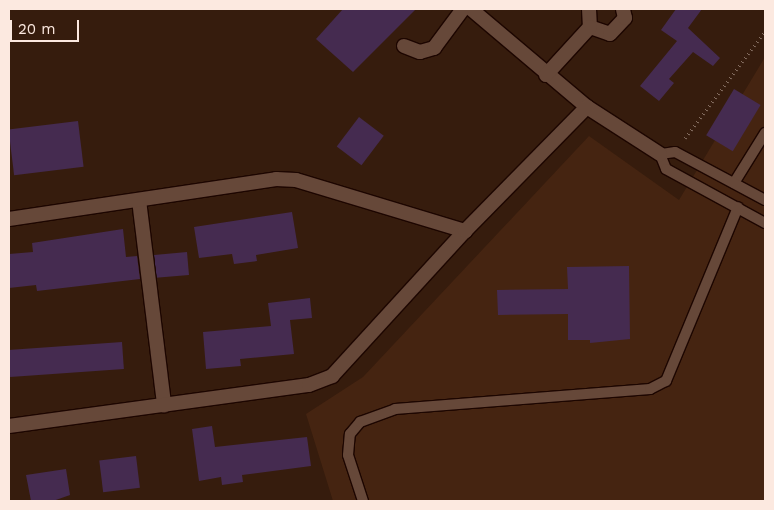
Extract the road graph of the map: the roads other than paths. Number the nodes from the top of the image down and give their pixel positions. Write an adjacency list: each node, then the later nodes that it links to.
1 (463, 9): 6 (street)
2 (471, 9): 7 (street)
3 (589, 9): 5 (street)
4 (623, 9): 5 (street)
5 (590, 27): 7 (street)
6 (404, 46)
7 (546, 75): 8 (street)
8 (588, 107): 10 (street); 17 (street)
9 (765, 133): 11 (lane)
10 (660, 154): 11 (lane); 14 (lane)
11 (734, 183): 13 (lane)
12 (139, 200): 15 (street); 17 (street); 18 (street)
13 (765, 200)
14 (738, 207): 16 (lane); 20 (lane)
15 (9, 219)
16 (765, 223)
17 (465, 231): 18 (street)
18 (164, 405): 19 (street)
19 (9, 426)
20 (363, 501)

